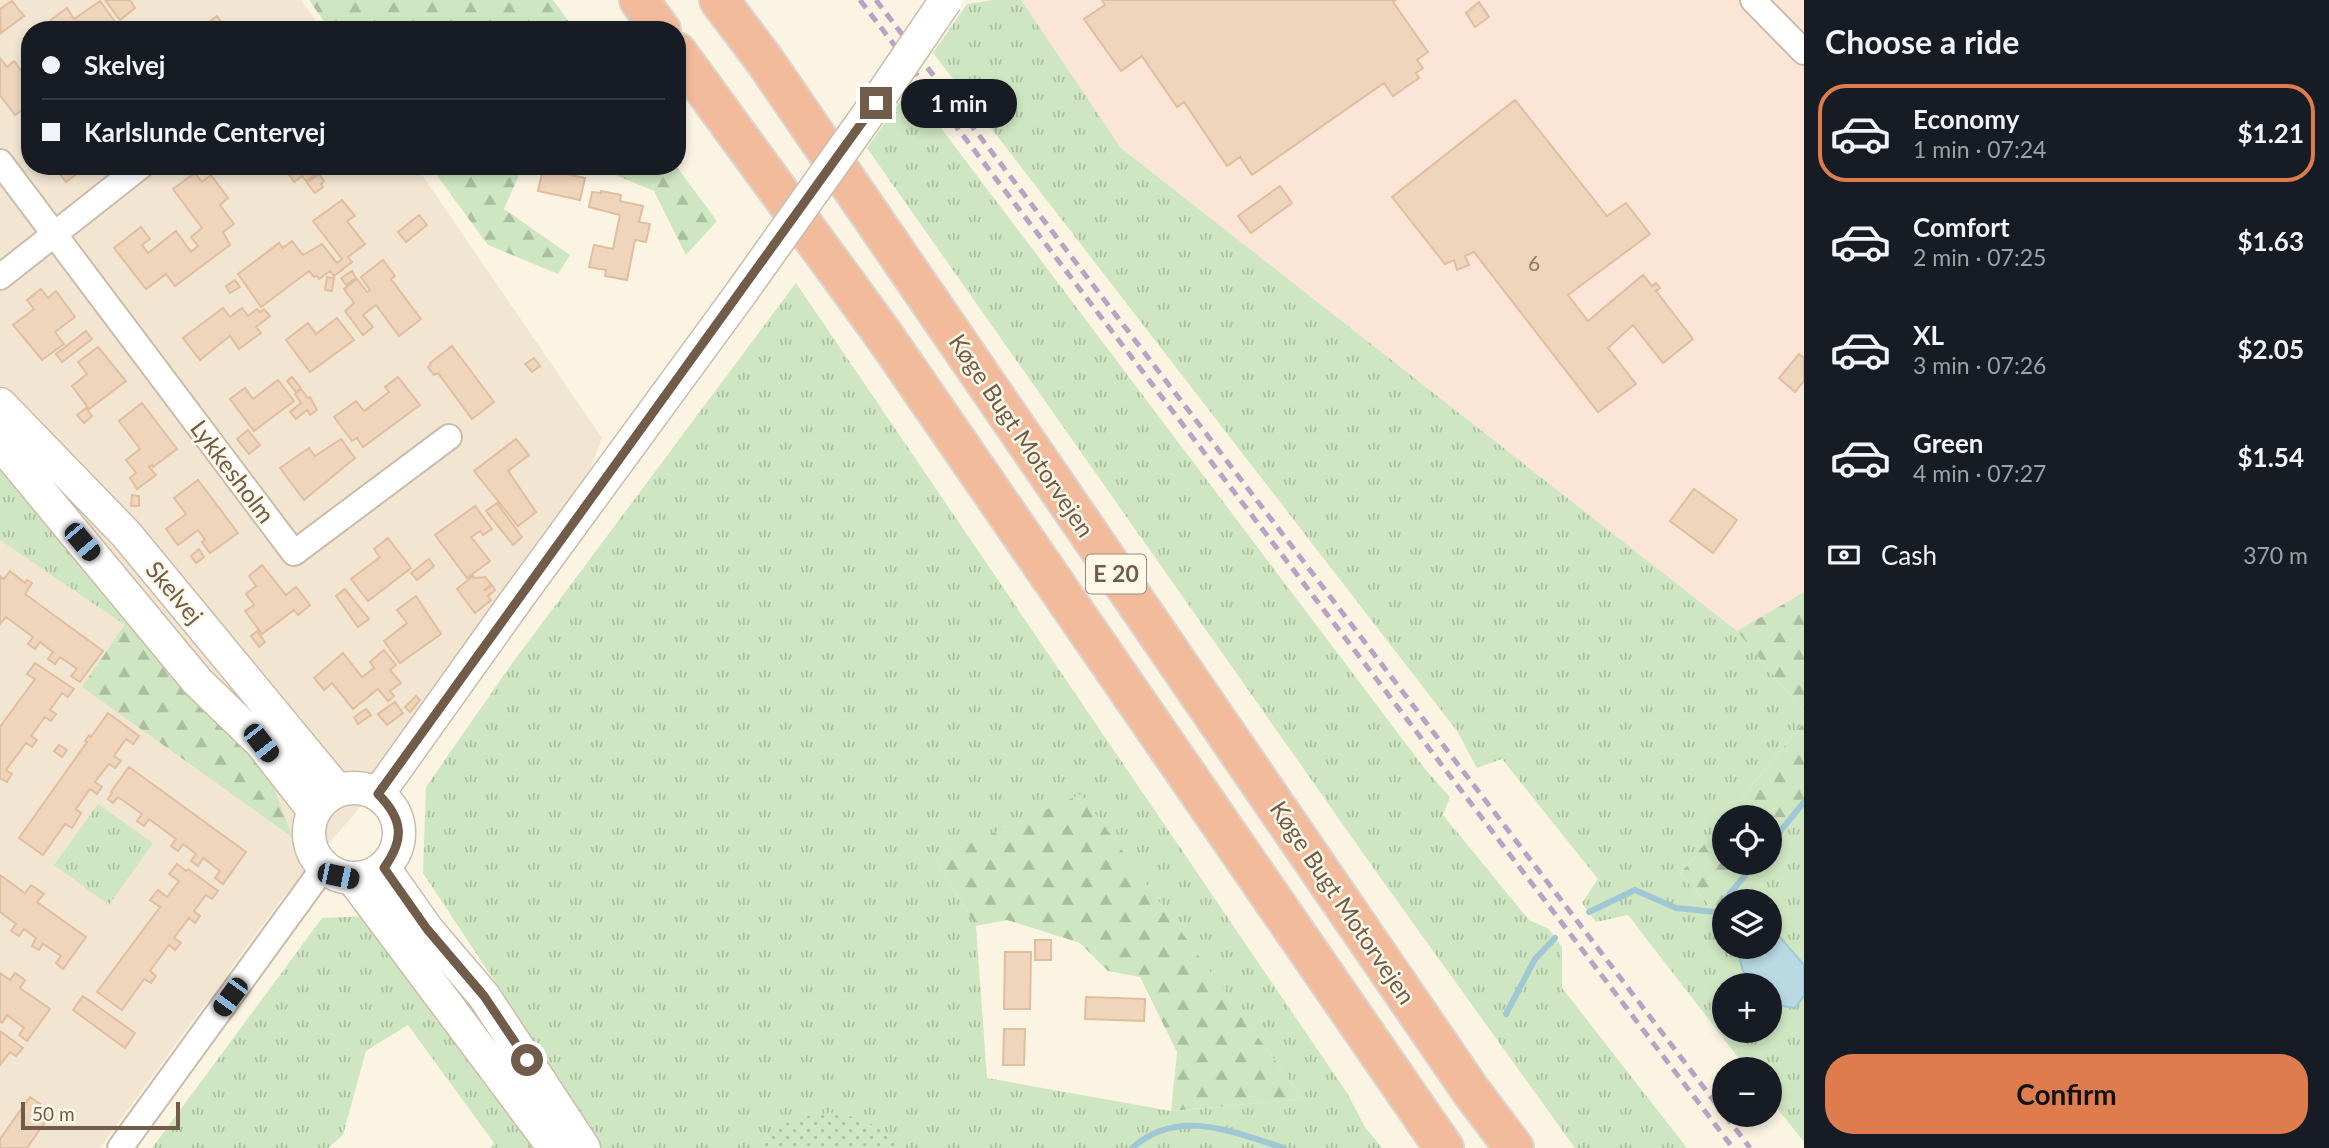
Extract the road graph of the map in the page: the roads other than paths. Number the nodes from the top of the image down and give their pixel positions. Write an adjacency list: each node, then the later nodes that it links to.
1 (639, 0): 5 (highway)
2 (719, 0): 24 (highway, Køge Bugt Motorvejen / E 20)
3 (946, 0): 15 (street, bridge)
4 (1753, 0): 6 (street)
5 (654, 21)
6 (1804, 52)
7 (686, 63): 23 (highway, E 20)
8 (0, 162): 10 (street, Lykkesholm)
9 (130, 175): 10 (street)
10 (55, 235): 11 (street); 13 (street, Lykkesholm)
11 (0, 277)
12 (0, 404): 16 (street, Skelvej)
13 (449, 437)
14 (0, 443): 16 (street, Skelvej)
15 (378, 794): 16 (street); 18 (street)
16 (326, 801): 17 (street)
17 (324, 867): 19 (street); 20 (street)
18 (384, 868): 19 (street); 22 (street)
19 (353, 879): 21 (street)
20 (120, 1148)
21 (554, 1148)
22 (584, 1148)
23 (1444, 1148)
24 (1514, 1148)

